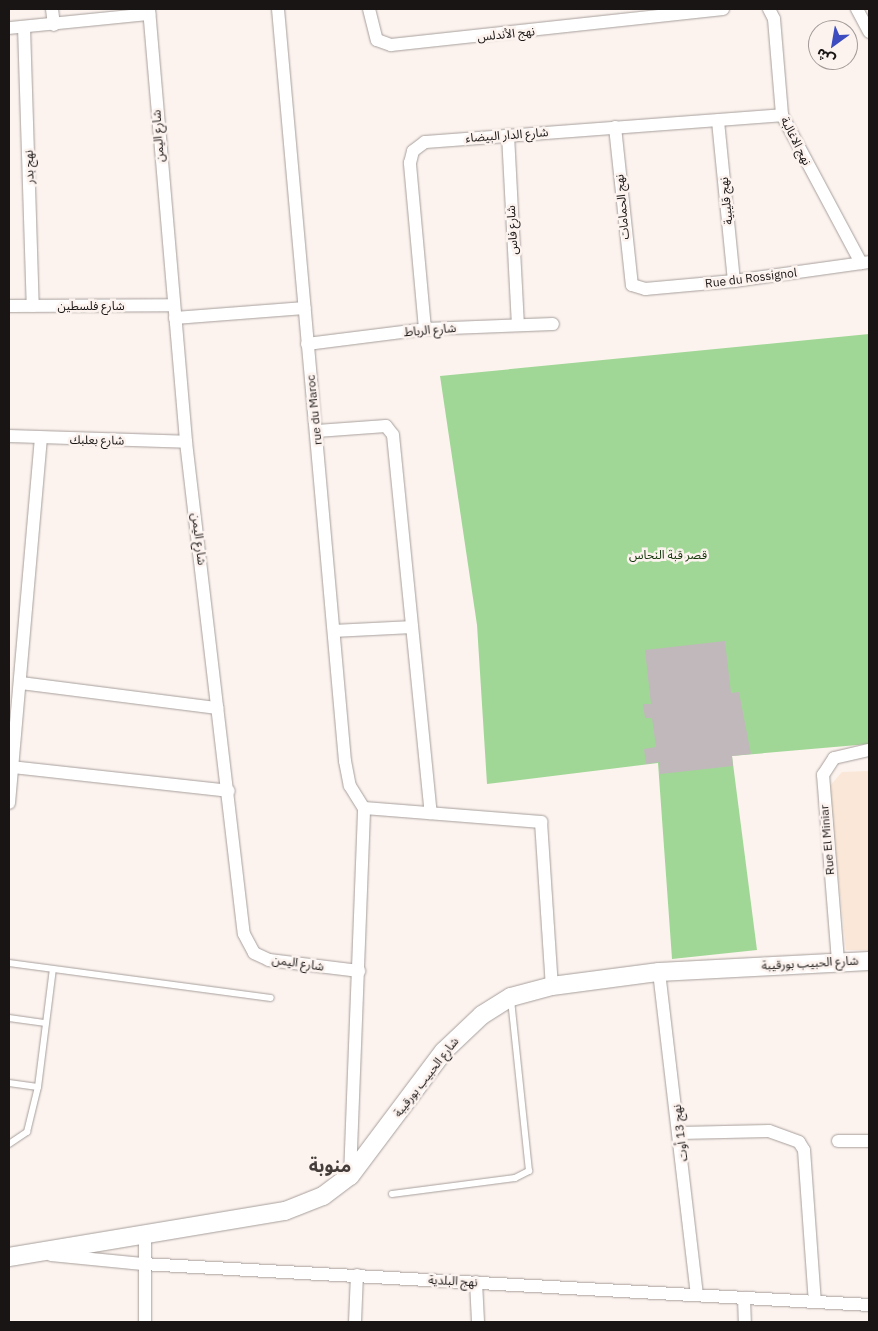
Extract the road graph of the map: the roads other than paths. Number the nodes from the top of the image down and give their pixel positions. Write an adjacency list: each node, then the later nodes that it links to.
1 (52, 9): 9 (street)
2 (278, 9): 22 (street, rue du Maroc)
3 (368, 9): 8 (street, نهج الأندلس)
4 (723, 9): 8 (street)
5 (769, 9): 13 (street, نهج الاغالبة)
6 (857, 9): 12 (street)
7 (149, 12): 9 (street, شارع اليمن); 23 (street, شارع اليمن)
8 (669, 12)
9 (54, 25): 10 (street, شارع اليمن)
10 (24, 27): 11 (street, شارع اليمن); 21 (street, نهج بدر)
11 (9, 28)
12 (869, 32)
13 (782, 115): 14 (street, شارع الدار البيضاء); 17 (street, نهج الاغالبة)
14 (718, 120): 15 (street, شارع الدار البيضاء); 18 (street, نهج قليبية)
15 (615, 127): 16 (street, شارع الدار البيضاء); 19 (street, نهج الحمامات)
16 (508, 135): 25 (street, شارع فاس); 26 (street, شارع الدار البيضاء)
17 (865, 262): 18 (street, Rue du Rossignol)
18 (734, 281): 19 (street, Rue du Rossignol)
19 (632, 285)
20 (9, 306): 21 (street, شارع فلسطين)
21 (33, 306): 23 (street, شارع فلسطين)
22 (305, 308): 23 (street, شارع فلسطين); 27 (street, rue du Maroc)
23 (174, 311): 31 (street, شارع اليمن)
24 (553, 324): 25 (street, شارع الرباط)
25 (518, 325): 26 (street, شارع الرباط)
26 (425, 329): 27 (street, شارع الرباط)
27 (308, 344): 28 (street, rue du Maroc)
28 (317, 431): 32 (street); 33 (street, rue du Maroc)
29 (9, 436): 30 (street, شارع بعلبك)
30 (41, 439): 31 (street, شارع بعلبك); 34 (street)
31 (186, 442): 35 (street, شارع اليمن)
32 (412, 627): 33 (street); 41 (street)
33 (334, 631): 40 (street, rue du Maroc)
34 (21, 683): 35 (street); 37 (street)
35 (217, 708): 38 (street, شارع اليمن)
36 (869, 750): 42 (street, Rue El Miniar)
37 (12, 767): 38 (street); 39 (street)
38 (229, 791): 46 (street, شارع اليمن)
39 (9, 803)
40 (364, 808): 41 (street); 46 (street)
41 (430, 814): 48 (street)
42 (838, 961): 43 (street, شارع الحبيب بورقيبة); 47 (street, شارع الحبيب بورقيبة)
43 (869, 961)
44 (9, 963): 45 (lane)
45 (53, 969): 50 (lane); 52 (lane)
46 (359, 971): 59 (street)
47 (659, 972): 48 (street, شارع الحبيب بورقيبة); 55 (street, نهج 13 أوت)
48 (552, 986): 49 (street, شارع الحبيب بورقيبة)
49 (511, 997): 59 (street, شارع الحبيب بورقيبة); 60 (lane)
50 (271, 998)
51 (9, 1018): 52 (lane)
52 (46, 1023): 54 (lane)
53 (9, 1083): 54 (lane)
54 (38, 1087): 58 (lane)
55 (680, 1133): 67 (street, نهج 13 أوت); 69 (street)
56 (838, 1141): 57 (street)
57 (869, 1141)
58 (9, 1144)
59 (350, 1176): 61 (street, شارع الحبيب بورقيبة)
60 (392, 1194)
61 (145, 1233): 62 (street, شارع الحبيب بورقيبة); 64 (street)
62 (37, 1254): 63 (street, شارع الحبيب بورقيبة); 64 (street, نهج البلدية)
63 (9, 1256)
64 (143, 1264): 65 (street, نهج البلدية); 71 (street)
65 (357, 1275): 66 (street, نهج البلدية); 72 (street)
66 (476, 1282): 67 (street, نهج البلدية); 73 (street)
67 (697, 1295): 68 (street, نهج البلدية)
68 (744, 1298): 69 (street, نهج البلدية); 74 (street)
69 (815, 1302): 70 (street, نهج البلدية)
70 (869, 1305)
71 (145, 1322)
72 (355, 1322)
73 (478, 1322)
74 (745, 1322)

